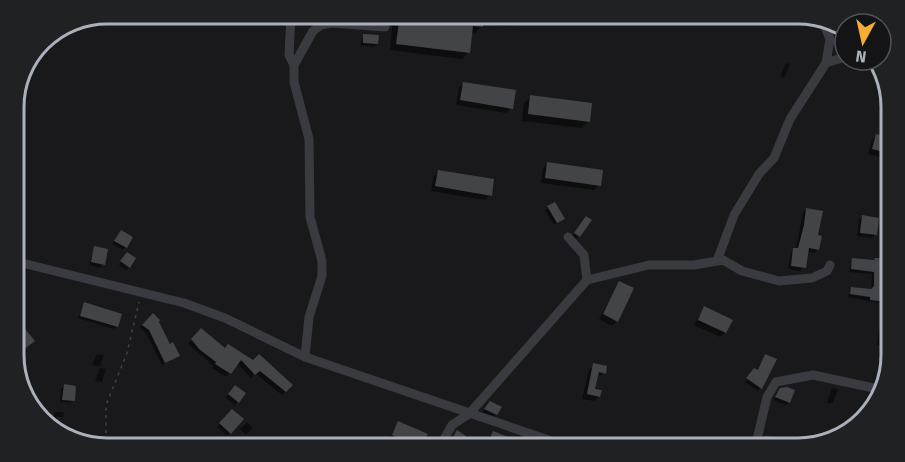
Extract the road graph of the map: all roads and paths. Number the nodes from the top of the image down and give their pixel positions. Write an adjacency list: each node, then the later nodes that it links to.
1 (291, 24): 8 (street)
2 (326, 24): 8 (street)
3 (345, 24): 4 (street)
4 (385, 27)
5 (826, 28): 7 (street)
6 (833, 61): 7 (street)
7 (826, 63): 10 (street)
8 (294, 65): 15 (street)
9 (568, 237): 13 (street)
10 (717, 261): 12 (street); 13 (street)
11 (24, 263): 14 (street)
12 (830, 266)
13 (587, 280): 17 (street)
14 (141, 292): 15 (street); 18 (path)
15 (305, 357): 17 (street)
16 (874, 388): 21 (street)
17 (469, 414): 19 (street); 20 (street)
18 (106, 438)
19 (445, 438)
20 (542, 438)
21 (757, 438)

